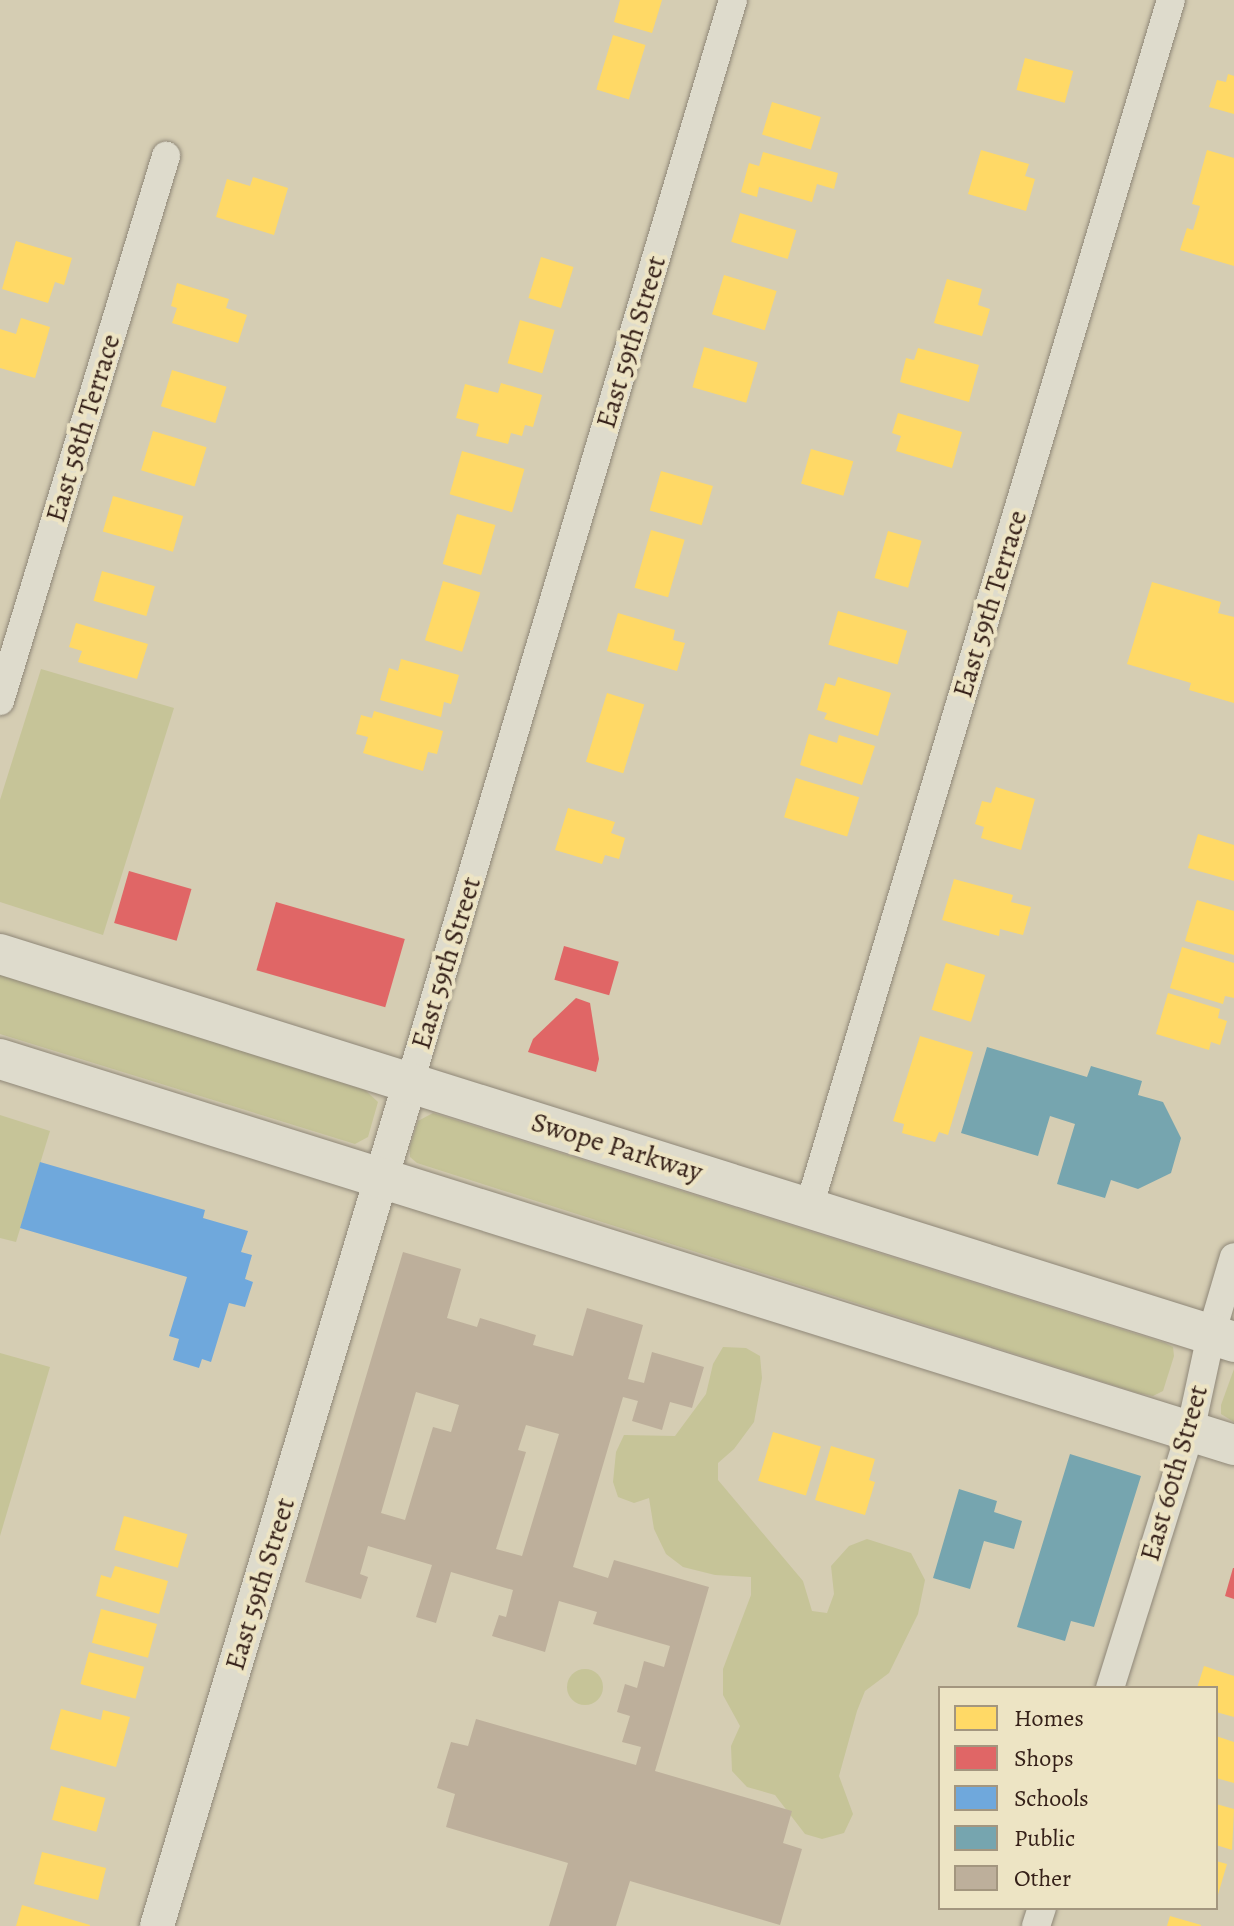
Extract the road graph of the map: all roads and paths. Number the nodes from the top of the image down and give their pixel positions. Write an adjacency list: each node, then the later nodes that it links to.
1 (733, 0): 7 (street, East 59th Street)
2 (1171, 0): 9 (street, East 59th Terrace)
3 (166, 156): 4 (street, East 58th Terrace)
4 (0, 701)
5 (0, 954): 7 (main road, Swope Parkway)
6 (0, 1059): 8 (main road)
7 (410, 1082): 8 (street, East 59th Street); 9 (main road, Swope Parkway)
8 (382, 1177): 12 (main road); 15 (street, East 59th Street)
9 (809, 1207): 11 (main road, Swope Parkway)
10 (1234, 1257): 11 (street, East 60th Street)
11 (1222, 1338): 12 (street, East 60th Street)
12 (1190, 1432): 13 (main road); 14 (street, East 60th Street)
13 (1234, 1445)
14 (1111, 1686)
15 (157, 1926)

